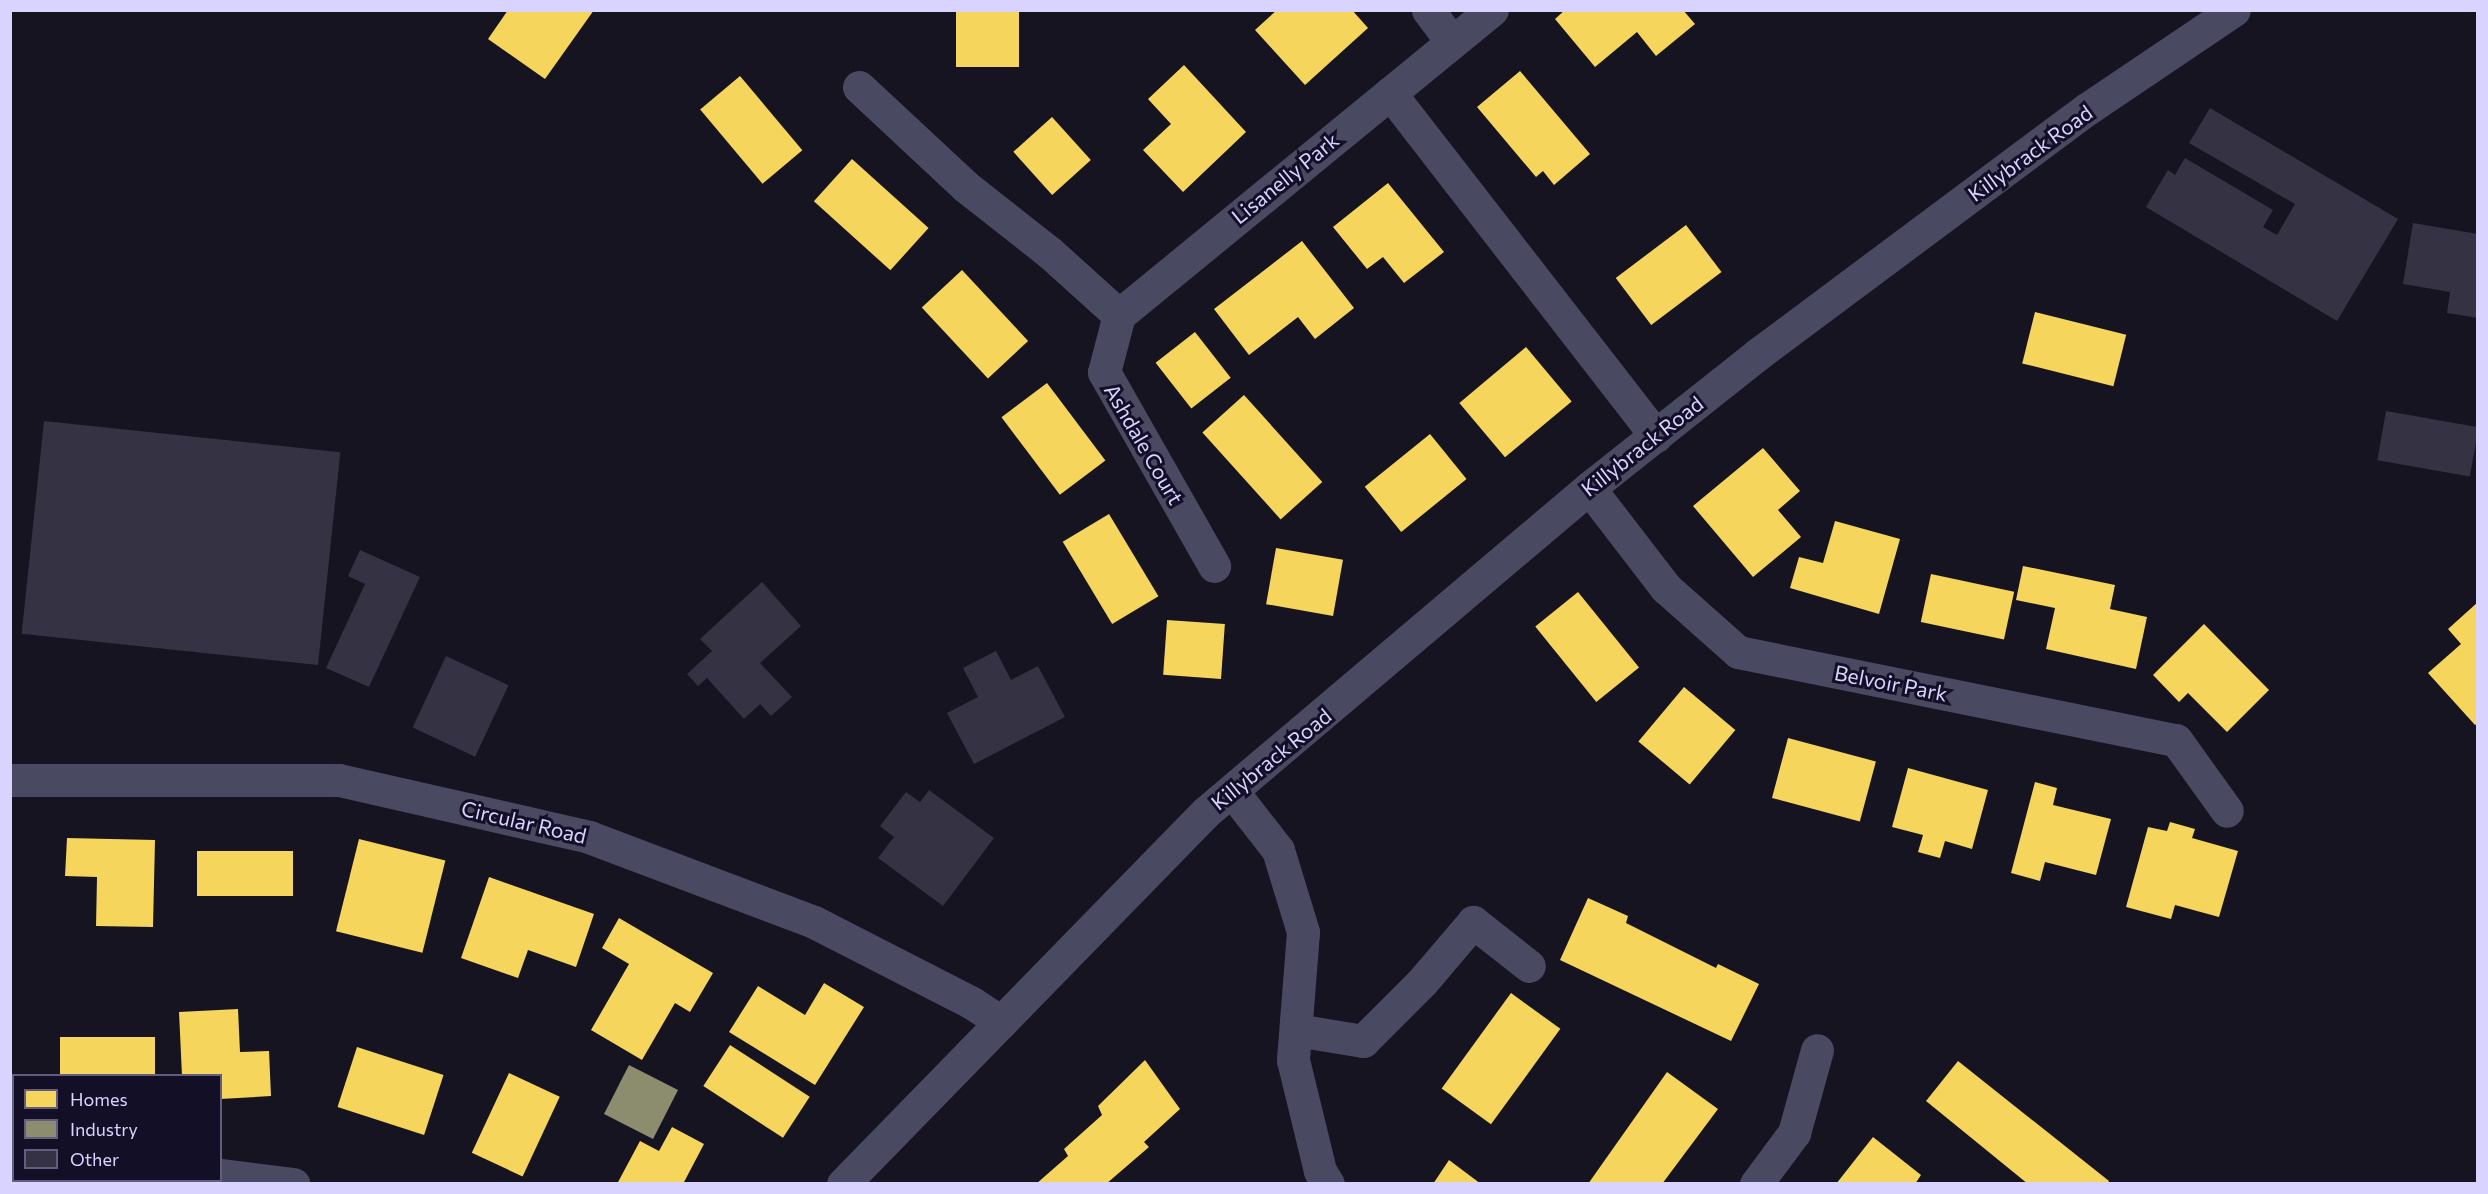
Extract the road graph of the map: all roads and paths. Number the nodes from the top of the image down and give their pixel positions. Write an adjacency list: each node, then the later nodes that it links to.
1 (1428, 10): 4 (street)
2 (1491, 10): 4 (street, Lisanelly Park)
3 (2234, 10): 8 (street, Killybrack Road)
4 (1452, 42): 6 (street, Lisanelly Park)
5 (859, 87): 7 (street)
6 (1390, 93): 7 (street, Lisanelly Park); 8 (street)
7 (1119, 315): 10 (street, Ashdale Court)
8 (1656, 436): 9 (street, Killybrack Road)
9 (1589, 488): 12 (street, Killybrack Road); 13 (street, Belvoir Park)
10 (1214, 566)
11 (10, 780): 15 (street, Circular Road)
12 (1232, 791): 15 (street, Killybrack Road); 16 (street)
13 (2228, 812)
14 (1529, 966): 16 (street)
15 (1001, 1022): 21 (street, Killybrack Road)
16 (1296, 1030): 19 (street)
17 (1816, 1050): 22 (street)
18 (222, 1175): 20 (street)
19 (1315, 1179)
20 (293, 1184)
21 (843, 1184)
22 (1756, 1184)

